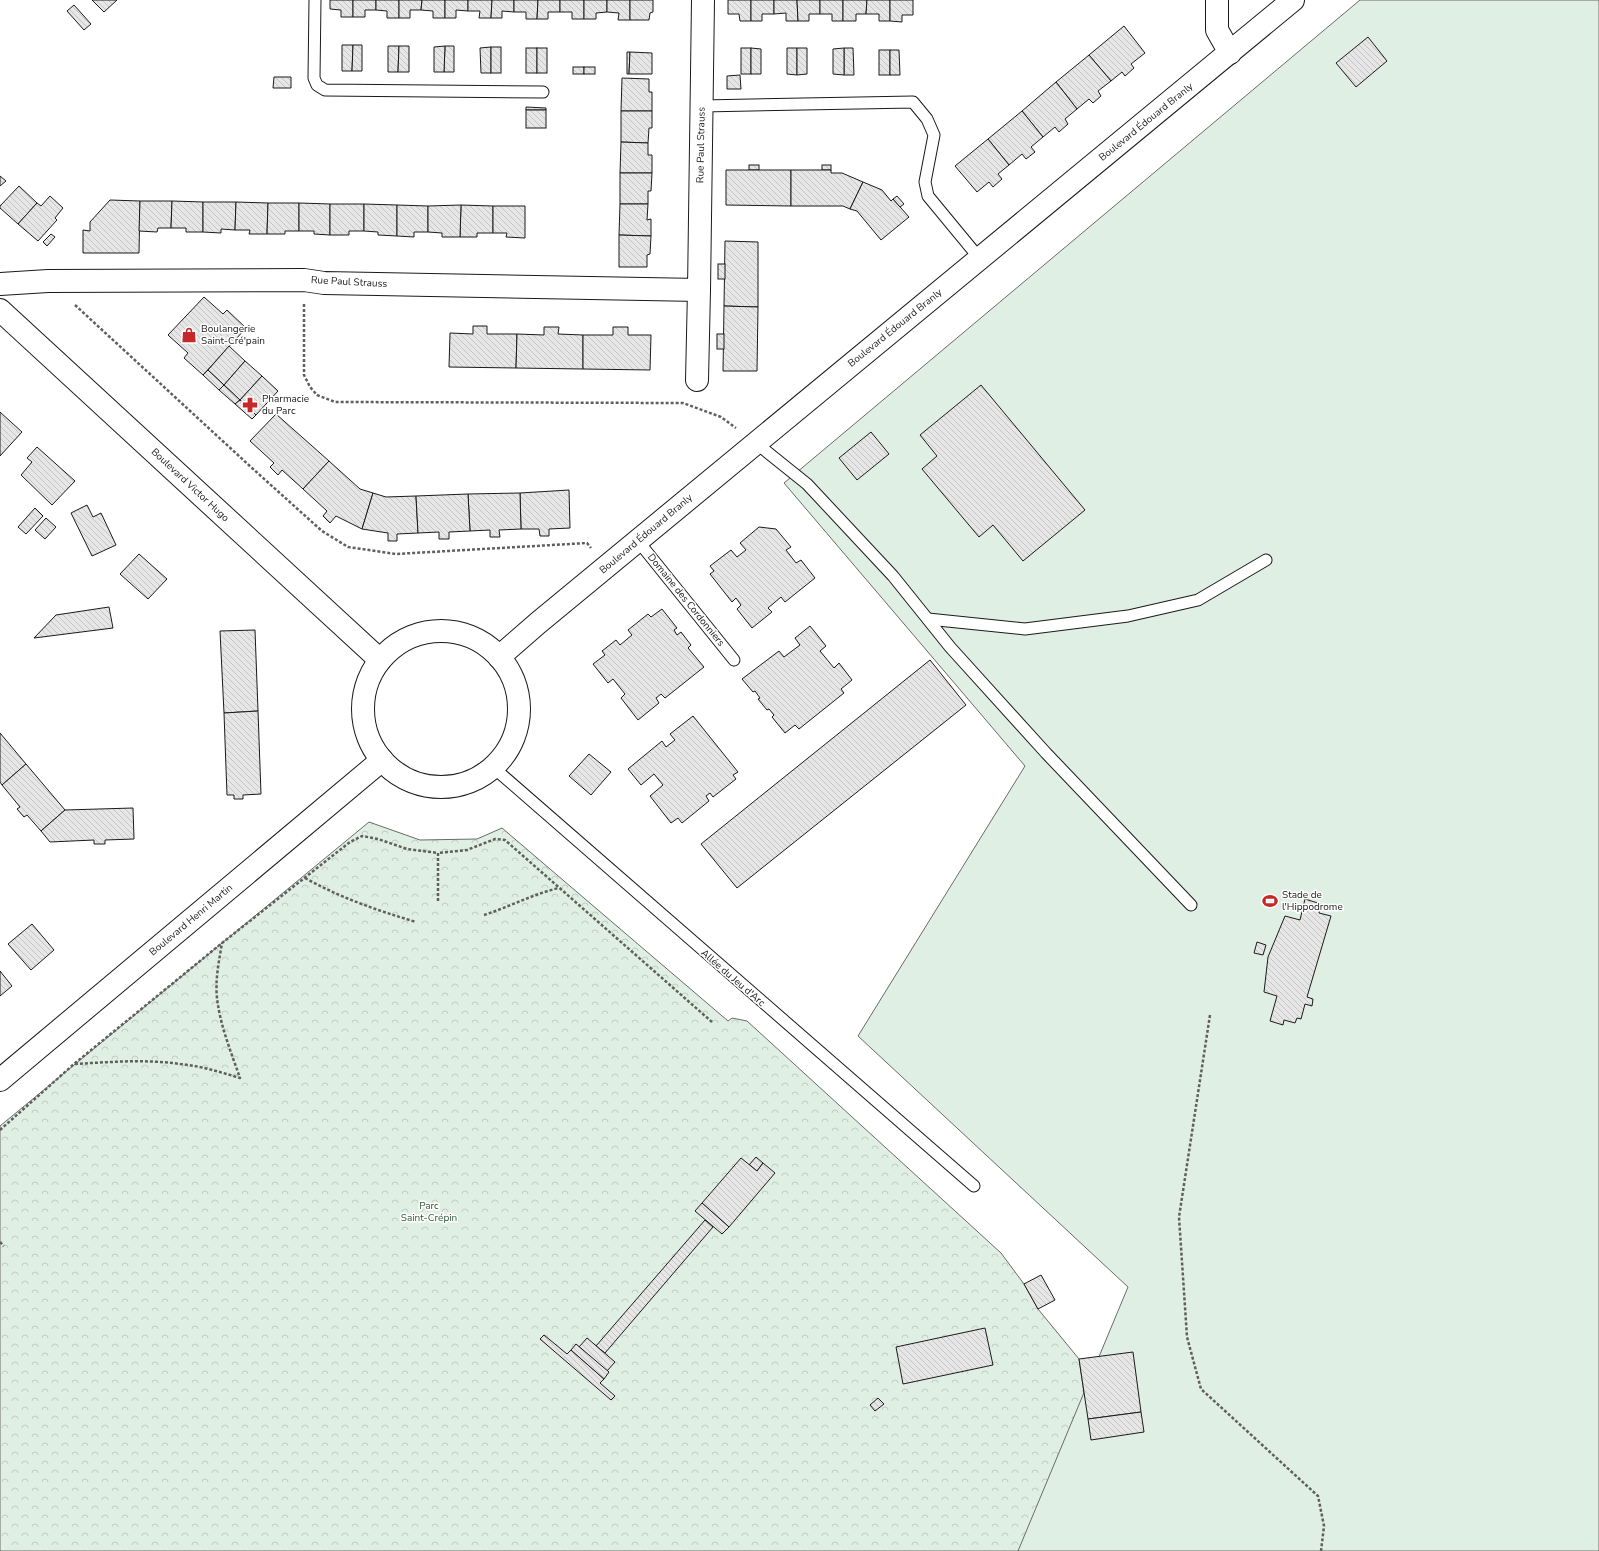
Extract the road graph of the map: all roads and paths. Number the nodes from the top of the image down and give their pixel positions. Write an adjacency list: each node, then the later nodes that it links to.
1 (315, 0): 6 (lane)
2 (703, 0): 7 (street, Rue Paul Strauss)
3 (1217, 0): 5 (street)
4 (1293, 0): 5 (street, Boulevard Édouard Branly)
5 (1230, 53): 8 (street, Boulevard Édouard Branly)
6 (543, 92)
7 (702, 106): 8 (lane); 12 (street, Rue Paul Strauss)
8 (980, 259): 15 (street, Boulevard Édouard Branly)
9 (304, 280): 10 (street, Rue Paul Strauss); 12 (street, Rue Paul Strauss); 15 (path)
10 (48, 281): 11 (street, Rue Paul Strauss); 18 (path)
11 (0, 284)
12 (699, 290): 14 (street, Rue Paul Strauss)
13 (0, 310): 21 (street, Boulevard Victor Hugo)
14 (697, 380)
15 (756, 443): 16 (street, Boulevard Édouard Branly); 19 (lane)
16 (638, 541): 18 (street, Boulevard Édouard Branly); 22 (lane, Domaine des Cordonniers)
17 (1266, 560): 19 (lane)
18 (607, 566): 20 (street, Boulevard Édouard Branly)
19 (928, 619): 29 (lane)
20 (499, 657): 21 (street); 24 (street)
21 (380, 660): 23 (street)
22 (734, 660)
23 (382, 760): 24 (street); 36 (street, Boulevard Henri Martin)
24 (494, 768): 38 (lane, Allée du Jeu d'Arc)
25 (438, 853): 26 (path); 27 (path); 28 (path)
26 (305, 878): 31 (path); 32 (path)
27 (559, 888): 30 (path); 34 (path)
28 (438, 901)
29 (1191, 906)
30 (484, 915)
31 (416, 922)
32 (222, 943): 35 (path); 35 (path)
33 (1210, 1014): 41 (path)
34 (712, 1022)
35 (74, 1064): 37 (path)
36 (0, 1080)
37 (0, 1130)
38 (974, 1186)
39 (0, 1242): 40 (path)
40 (4, 1246)
41 (1321, 1551)

